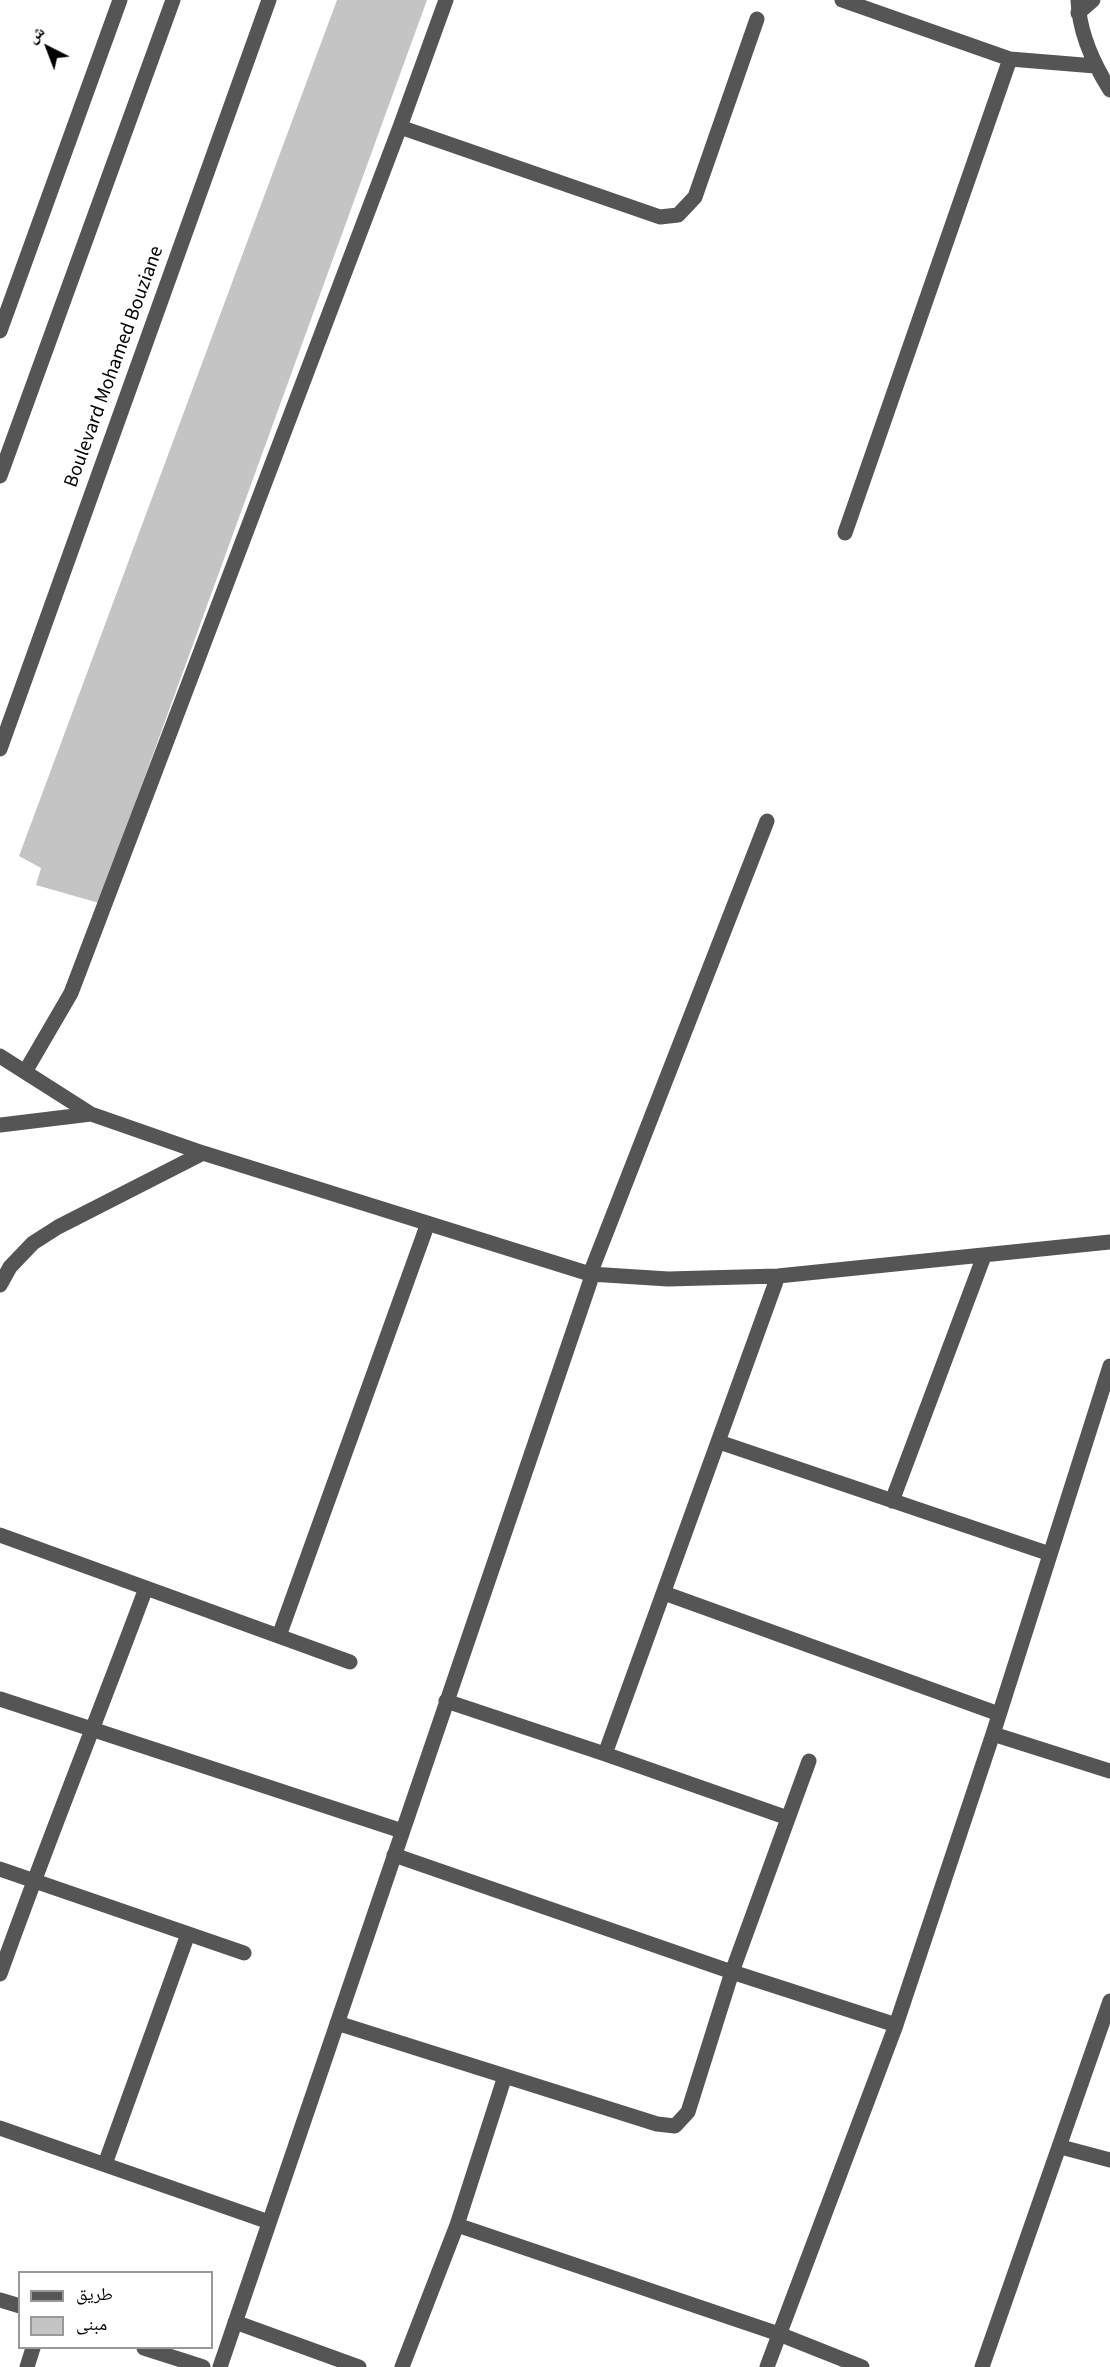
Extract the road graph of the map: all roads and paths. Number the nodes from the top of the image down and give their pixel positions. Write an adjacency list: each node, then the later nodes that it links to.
1 (120, 0): 13 (street)
2 (173, 0): 14 (street)
3 (270, 0): 16 (street, Boulevard Mohamed Bouziane)
4 (446, 0): 12 (street)
5 (842, 0): 9 (street)
6 (1093, 0): 7 (street)
7 (1078, 6): 10 (street)
8 (757, 19): 12 (street)
9 (1010, 59): 10 (street); 15 (street)
10 (1095, 66): 11 (street)
11 (1110, 90)
12 (400, 127): 19 (street)
13 (0, 331)
14 (0, 476)
15 (845, 533)
16 (0, 749)
17 (767, 821): 26 (street)
18 (0, 1056): 19 (street)
19 (26, 1072): 20 (street)
20 (91, 1114): 21 (street); 22 (street)
21 (0, 1125)
22 (203, 1153): 23 (street); 28 (street)
23 (428, 1223): 26 (street); 36 (street)
24 (1110, 1242): 25 (street)
25 (984, 1256): 27 (street); 31 (street)
26 (590, 1274): 27 (street); 39 (street)
27 (778, 1276): 30 (street)
28 (0, 1285)
29 (1110, 1366): 33 (street)
30 (719, 1442): 31 (street); 35 (street)
31 (892, 1501): 33 (street)
32 (0, 1534): 34 (street)
33 (1050, 1554): 40 (street)
34 (146, 1588): 36 (street); 41 (street)
35 (664, 1593): 40 (street); 43 (street)
36 (279, 1636): 37 (street)
37 (350, 1662)
38 (0, 1699): 41 (street)
39 (446, 1701): 43 (street); 47 (street)
40 (999, 1714): 42 (street)
41 (93, 1730): 47 (street); 50 (street)
42 (993, 1734): 45 (street); 57 (street)
43 (605, 1754): 46 (street)
44 (809, 1761): 46 (street)
45 (1110, 1771)
46 (788, 1818): 53 (street)
47 (402, 1831): 48 (street)
48 (394, 1855): 53 (street); 56 (street)
49 (0, 1869): 50 (street)
50 (33, 1881): 51 (street); 54 (street)
51 (188, 1934): 52 (street); 62 (street)
52 (244, 1953)
53 (732, 1972): 57 (street); 58 (street)
54 (0, 1974)
55 (1110, 2001): 60 (street)
56 (337, 2023): 58 (street); 63 (street)
57 (896, 2025): 68 (street)
58 (505, 2076): 64 (street)
59 (0, 2128): 62 (street)
60 (1061, 2147): 61 (street); 78 (street)
61 (1110, 2160)
62 (105, 2164): 63 (street)
63 (269, 2222): 67 (street)
64 (457, 2225): 68 (street); 75 (street)
65 (0, 2300): 66 (street)
66 (18, 2306)
67 (235, 2322): 73 (street); 74 (street)
68 (779, 2334): 76 (street); 77 (street)
69 (33, 2349): 71 (street)
70 (147, 2349): 72 (street)
71 (27, 2367)
72 (203, 2367)
73 (220, 2367)
74 (359, 2367)
75 (402, 2367)
76 (767, 2367)
77 (862, 2367)
78 (982, 2367)

